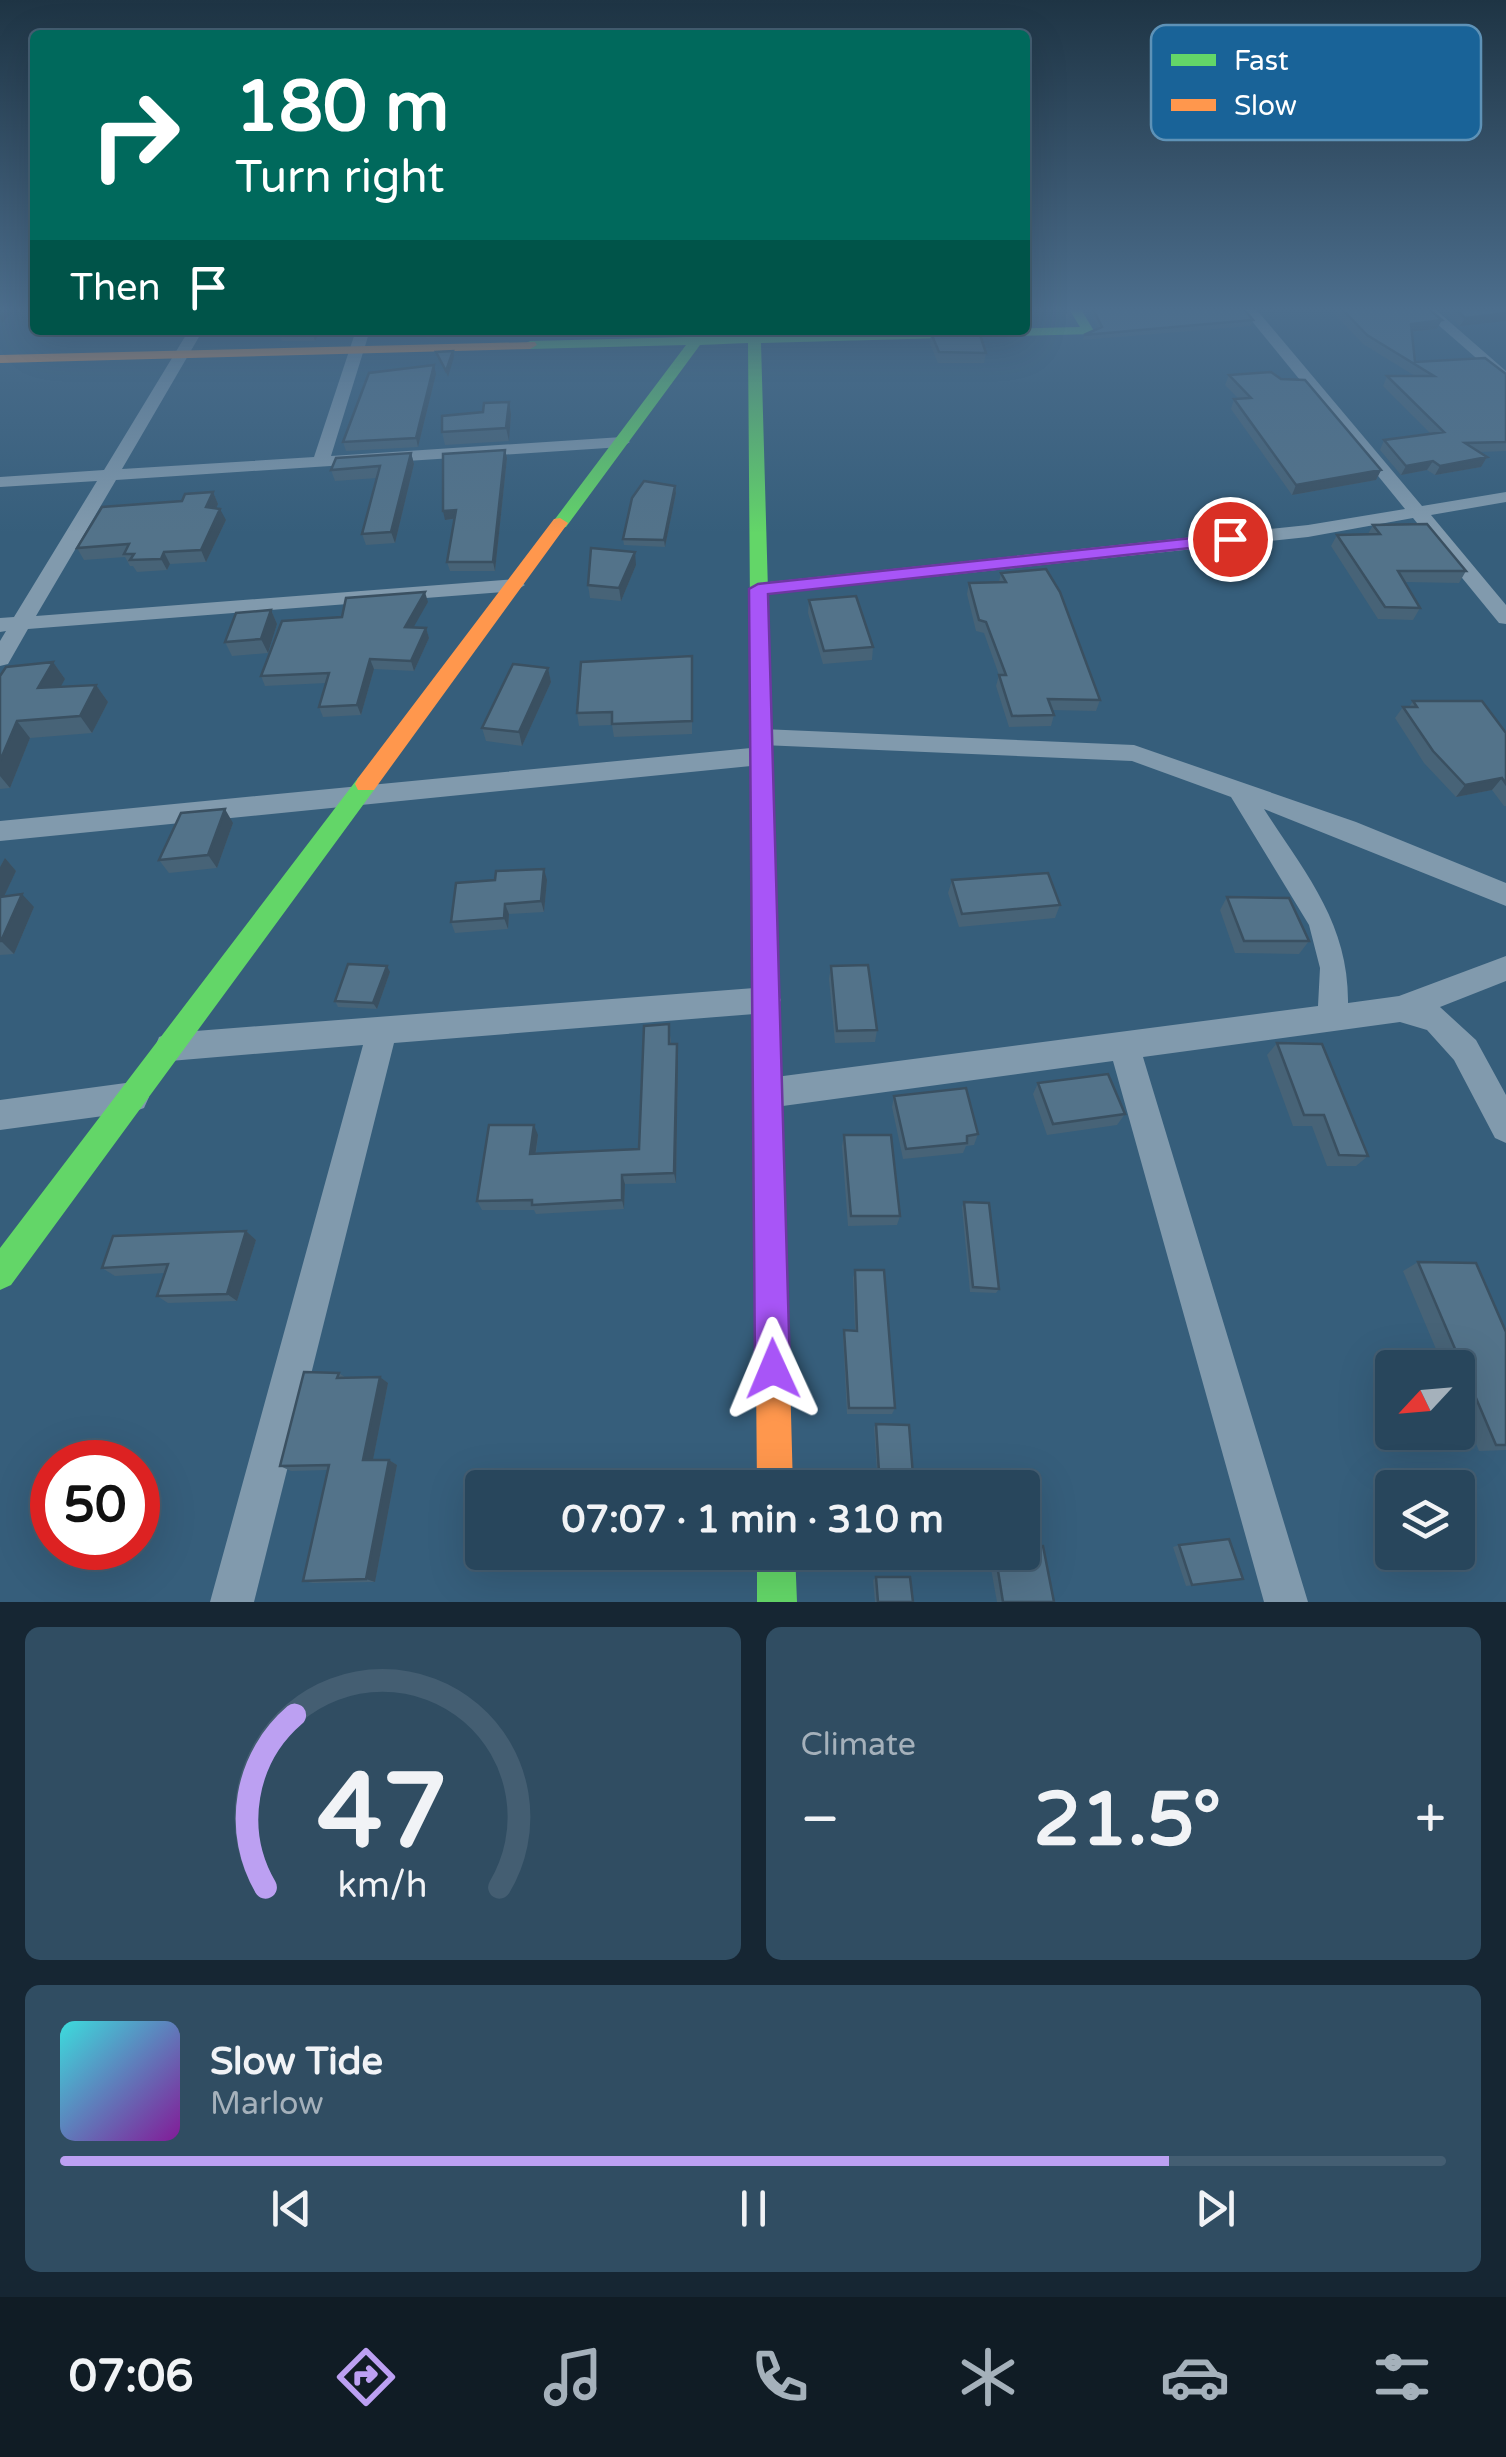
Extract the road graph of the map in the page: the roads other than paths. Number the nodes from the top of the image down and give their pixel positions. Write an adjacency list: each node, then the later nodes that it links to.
1 (164, 384): 8 (street)
2 (346, 384): 7 (street)
3 (665, 384): 6 (street)
4 (755, 384): 13 (street)
5 (1311, 384): 11 (street)
6 (622, 442): 7 (street); 12 (street)
7 (322, 461): 8 (street)
8 (110, 474): 9 (street); 15 (street)
9 (0, 482)
10 (1506, 497): 11 (street)
11 (1418, 512): 13 (street); 14 (street)
12 (515, 584): 15 (street); 19 (street)
13 (758, 589): 17 (street)
14 (1506, 618)
15 (11, 624): 16 (street)
16 (0, 658)
17 (761, 747): 18 (street); 19 (street); 23 (street)
18 (1242, 795): 21 (street); 25 (street)
19 (357, 796): 20 (street); 28 (street)
20 (0, 831)
21 (1506, 895)
22 (1506, 968): 24 (street)
23 (766, 1000): 26 (street); 29 (street)
24 (1400, 1009): 25 (street); 32 (street)
25 (1333, 1016): 27 (street)
26 (382, 1031): 28 (street); 36 (street)
27 (1124, 1044): 29 (street); 38 (street)
28 (170, 1047): 30 (street)
29 (768, 1093): 34 (street)
30 (132, 1097): 31 (street); 33 (street)
31 (0, 1115)
32 (1506, 1127)
33 (0, 1274)
34 (775, 1470)
35 (776, 1570): 37 (street)
36 (232, 1602)
37 (777, 1602)
38 (1286, 1602)

